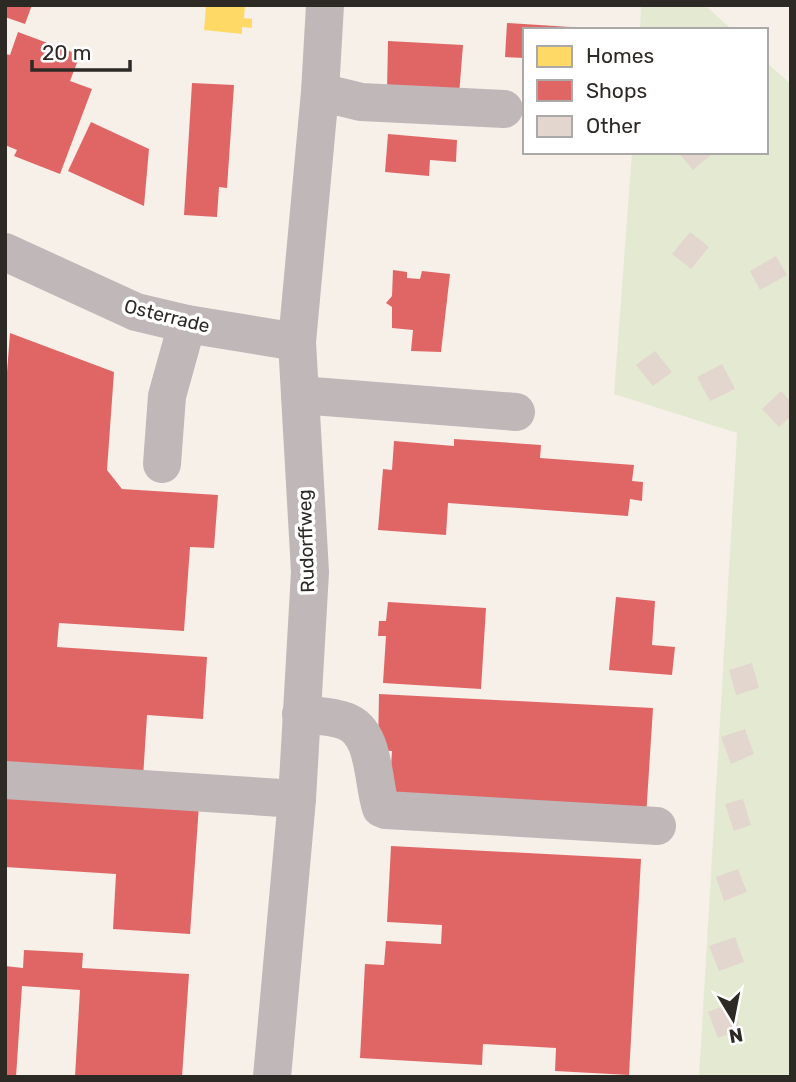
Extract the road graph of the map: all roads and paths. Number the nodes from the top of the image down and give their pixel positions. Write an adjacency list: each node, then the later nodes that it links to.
1 (324, 5): 2 (street, Rudorffweg)
2 (320, 92): 3 (street); 6 (street, Rudorffweg)
3 (504, 108)
4 (5, 252): 5 (street, Osterrade)
5 (187, 324): 6 (street, Osterrade); 9 (street)
6 (297, 342): 7 (street, Rudorffweg)
7 (300, 395): 8 (street); 10 (street, Rudorffweg)
8 (516, 412)
9 (162, 464)
10 (301, 714): 12 (street, Rudorffweg); 13 (street)
11 (5, 780): 12 (street)
12 (296, 799): 14 (street, Rudorffweg)
13 (657, 826)
14 (272, 1077)

